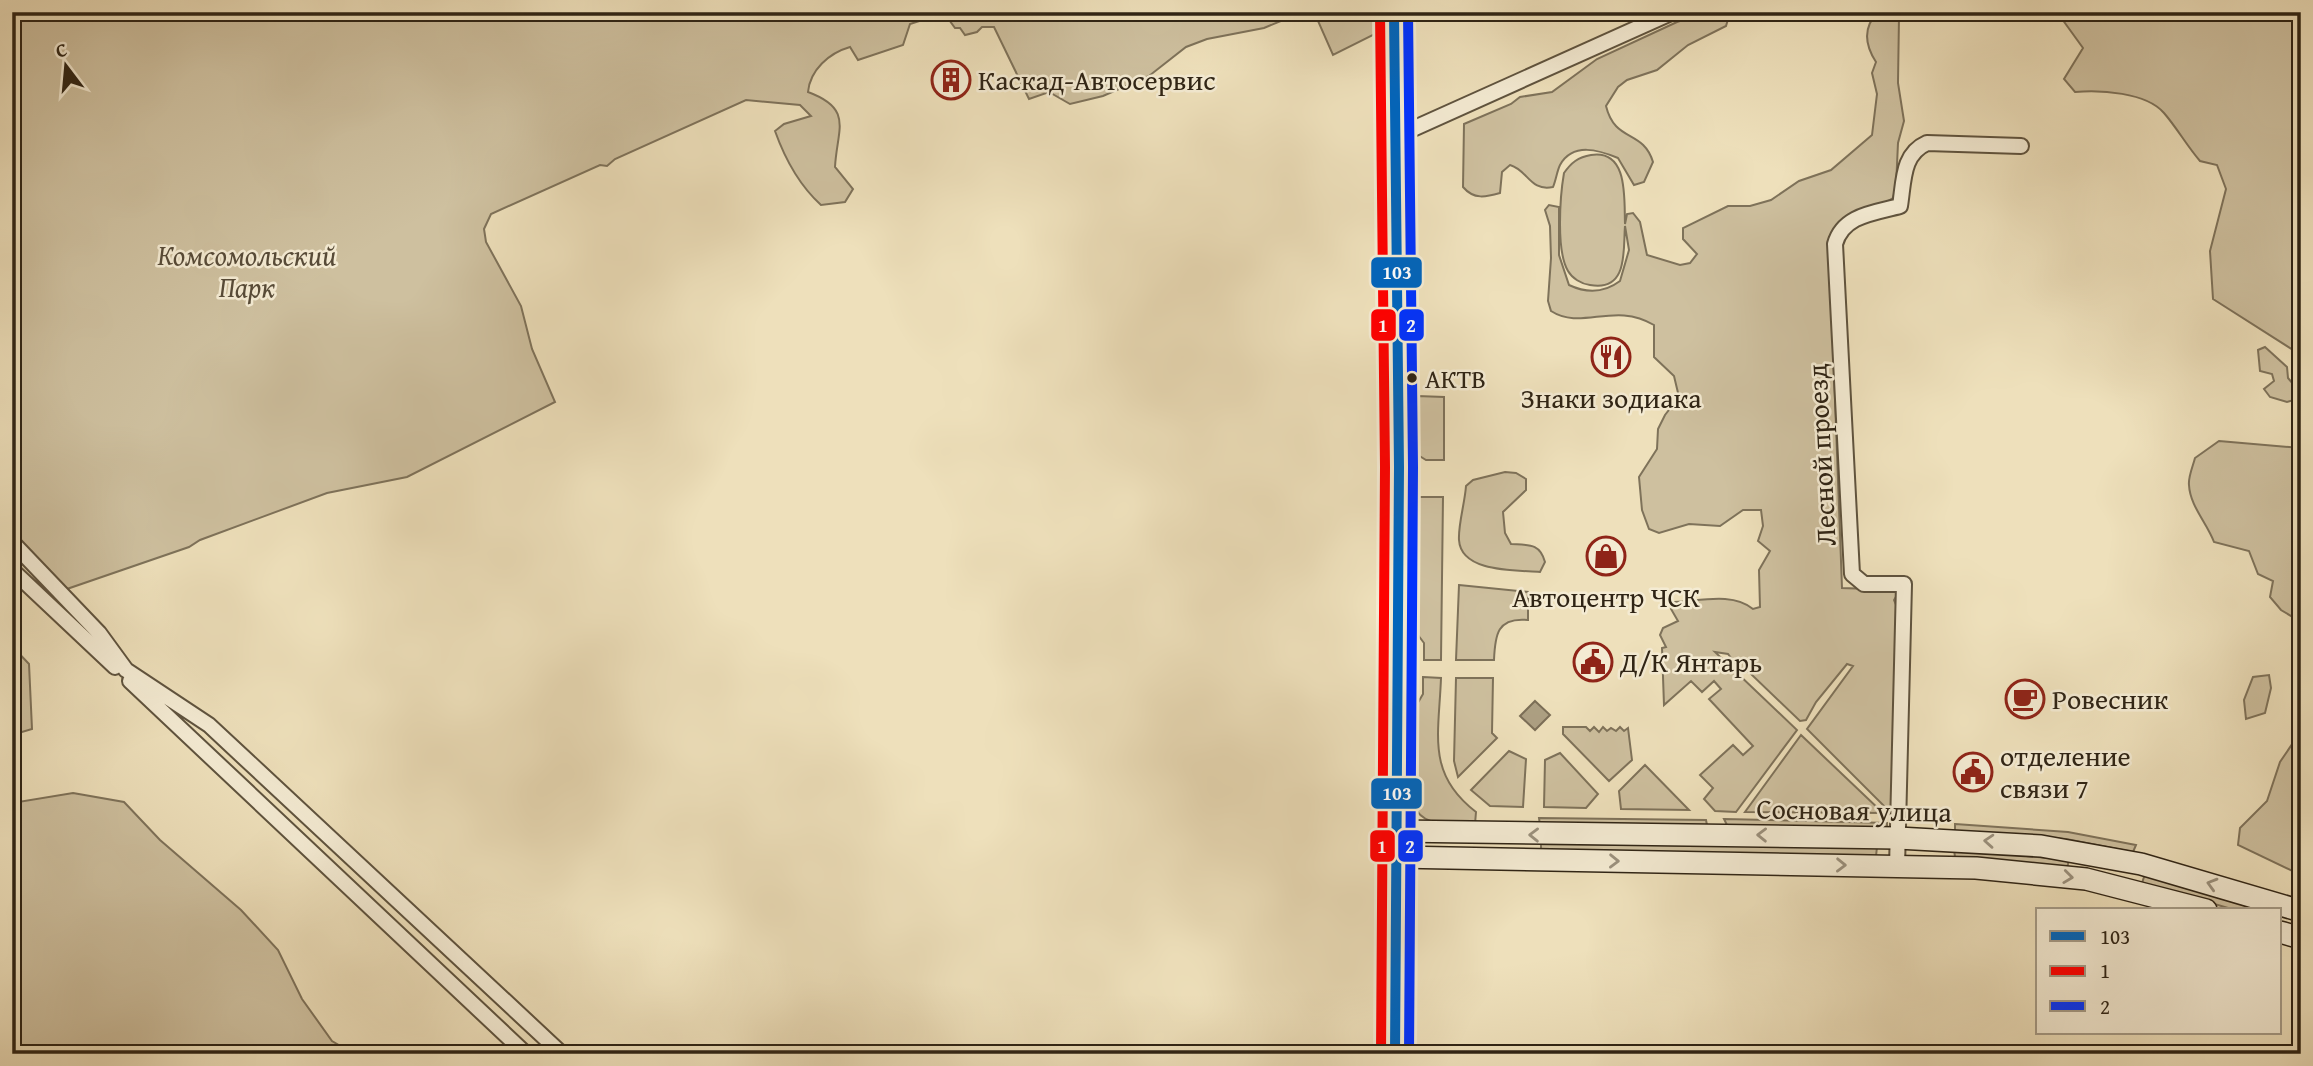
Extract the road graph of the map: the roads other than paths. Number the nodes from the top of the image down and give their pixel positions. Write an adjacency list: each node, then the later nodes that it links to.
1 (1394, 12): 3 (street)
2 (1673, 12): 3 (street)
3 (1397, 136): 7 (street)
4 (2021, 146): 8 (street, Лесной проезд)
5 (12, 542): 16 (street)
6 (12, 570): 15 (street)
7 (1397, 831): 8 (street, Сосновая улица, one-way to 7); 9 (street)
8 (1898, 838): 10 (street, Лесной проезд); 12 (street, Сосновая улица, one-way to 8)
9 (1398, 857): 10 (street, Сосновая улица, one-way to 10); 17 (street)
10 (1897, 867): 11 (street, Сосновая улица, one-way to 11)
11 (2198, 908)
12 (2301, 911)
13 (2282, 933): 14 (street)
14 (2301, 938)
15 (526, 1054)
16 (562, 1054)
17 (1395, 1054)

